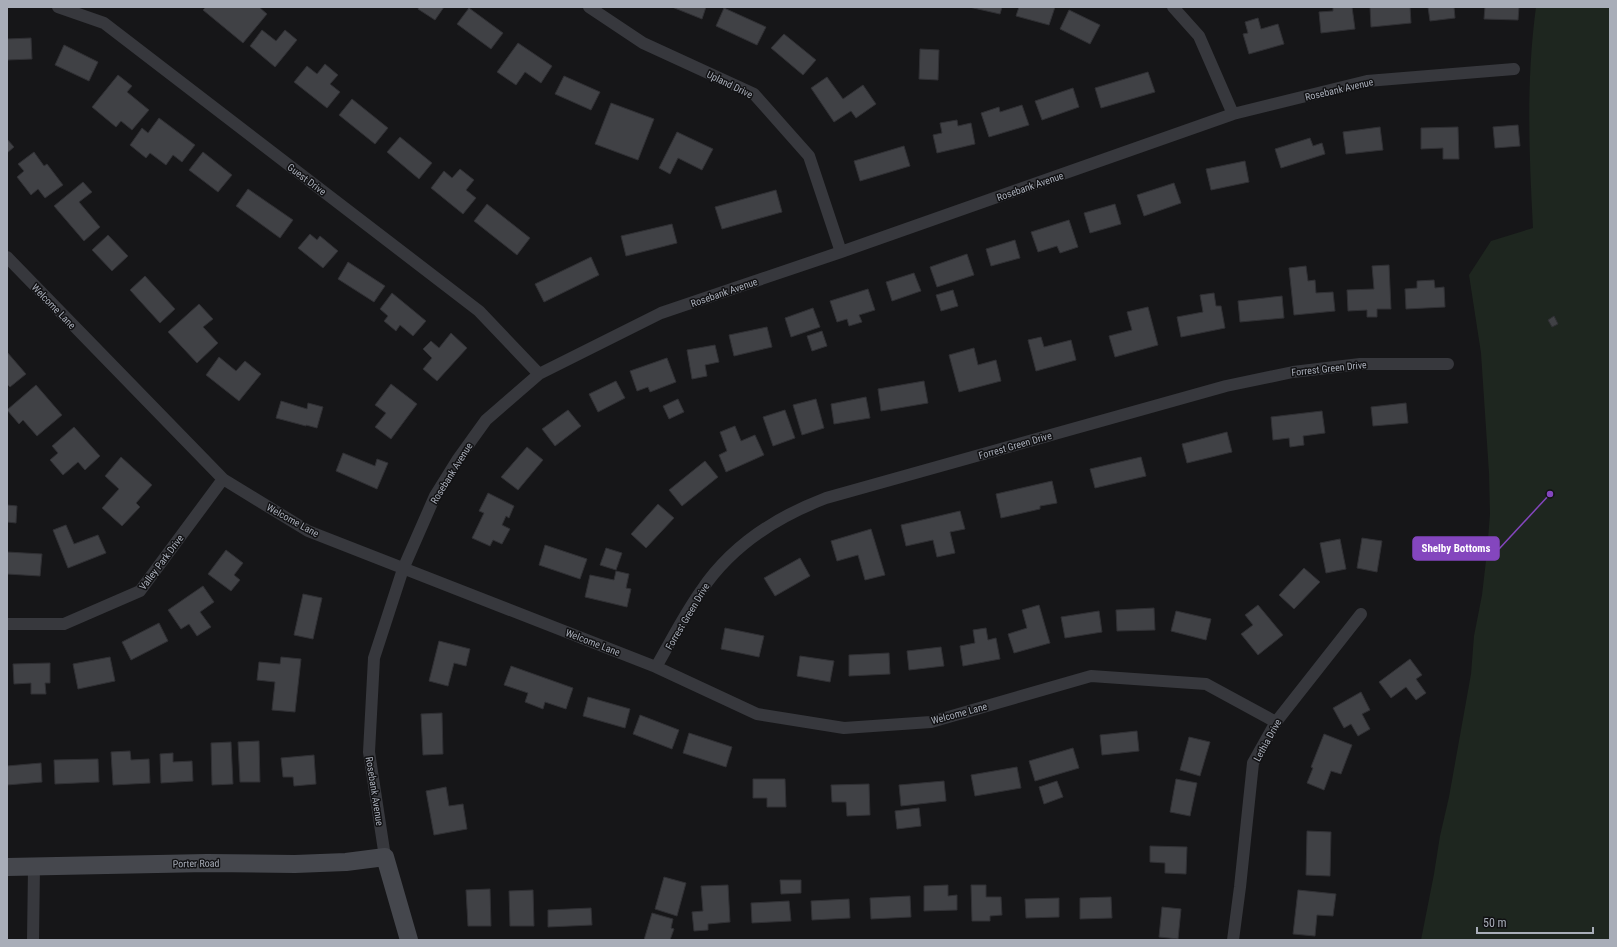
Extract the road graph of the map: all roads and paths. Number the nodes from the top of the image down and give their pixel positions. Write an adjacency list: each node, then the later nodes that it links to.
1 (58, 7): 9 (street, Guest Drive)
2 (589, 7): 6 (street, Upland Drive)
3 (1174, 7): 5 (street)
4 (1514, 69): 5 (street, Rosebank Avenue)
5 (1233, 114): 6 (street, Rosebank Avenue)
6 (840, 252): 9 (street, Rosebank Avenue)
7 (7, 257): 10 (street, Welcome Lane)
8 (1448, 364): 14 (street, Forrest Green Drive)
9 (539, 374): 11 (street, Rosebank Avenue)
10 (222, 479): 11 (street, Welcome Lane); 13 (street, Valley Park Drive)
11 (403, 569): 14 (street, Welcome Lane); 16 (street, Rosebank Avenue)
12 (1361, 614): 15 (street, Lethia Drive)
13 (7, 624)
14 (656, 667): 15 (street, Welcome Lane)
15 (1276, 722): 21 (street, Lethia Drive)
16 (385, 857): 18 (street, Porter Road); 20 (street, Rosebank Avenue)
17 (7, 867): 18 (street, Porter Road)
18 (34, 867): 19 (street)
19 (33, 940)
20 (410, 940)
21 (1233, 940)

